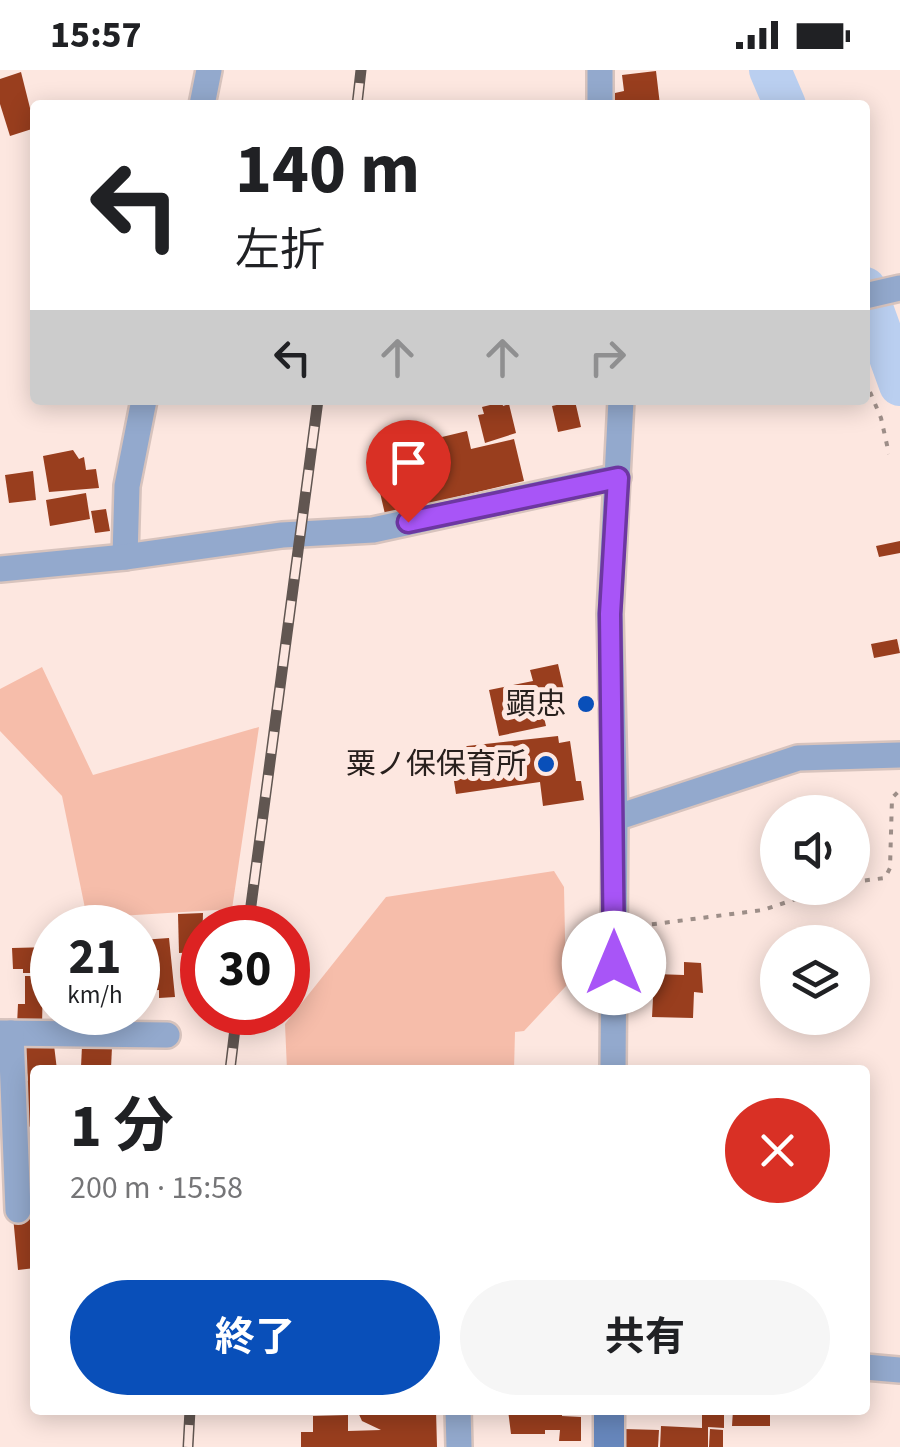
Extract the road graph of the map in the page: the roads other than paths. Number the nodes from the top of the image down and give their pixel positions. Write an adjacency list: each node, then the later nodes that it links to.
1 (209, 70): 3 (street)
2 (600, 70): 4 (street)
3 (203, 100)
4 (600, 100)
5 (897, 289): 6 (street)
6 (870, 295)
7 (143, 405): 10 (street)
8 (628, 405): 9 (street)
9 (618, 478): 10 (street); 13 (street)
10 (126, 557): 11 (street)
11 (0, 569)
12 (898, 755): 13 (street)
13 (615, 818): 16 (street)
14 (5, 1032): 15 (street); 17 (street)
15 (167, 1034)
16 (612, 1065)
17 (18, 1210)
18 (458, 1415): 20 (street)
19 (609, 1415): 21 (street)
20 (459, 1447)
21 (609, 1447)

